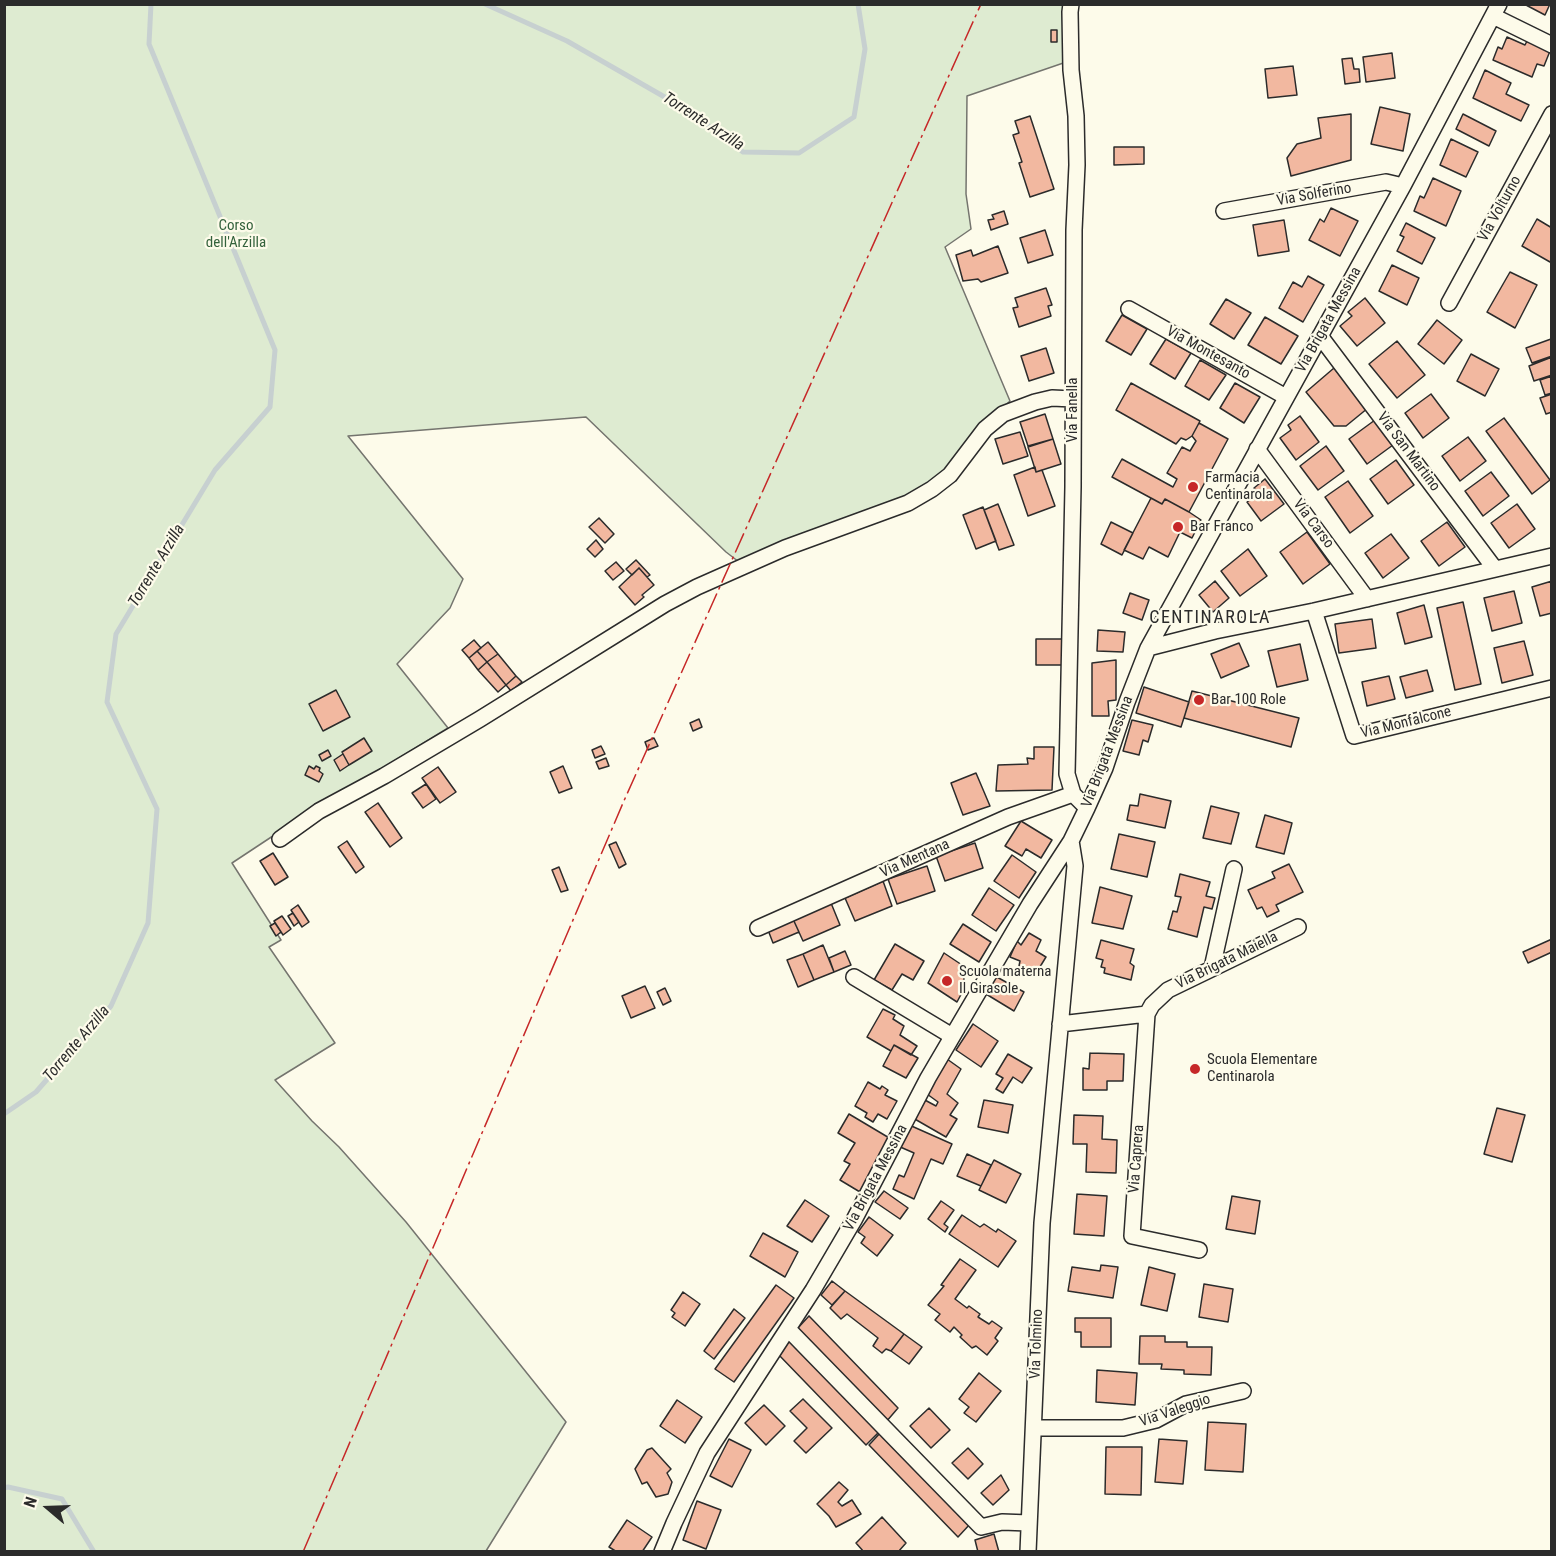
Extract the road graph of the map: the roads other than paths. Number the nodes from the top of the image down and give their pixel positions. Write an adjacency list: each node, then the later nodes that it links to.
1 (1071, 4): 11 (street, Via Fanella)
2 (1496, 10): 3 (street); 5 (street, Via Brigata Messina)
3 (1551, 45)
4 (1551, 114): 7 (street, Via Volturno)
5 (1403, 186): 6 (street, Via Solferino); 9 (street, Via Brigata Messina)
6 (1224, 211)
7 (1449, 303)
8 (1129, 309): 10 (street, Via Montesanto)
9 (1320, 336): 10 (street, Via Brigata Messina); 14 (street, Via San Martino)
10 (1286, 397): 12 (street, Via Brigata Messina)
11 (1073, 399): 19 (street, Via Fanella); 21 (street)
12 (1257, 449): 15 (street, Via Carso); 17 (street, Via Brigata Messina)
13 (1551, 556): 14 (street)
14 (1495, 569): 15 (street)
15 (1367, 599): 16 (street)
16 (1314, 611): 17 (street); 18 (street, Via Monfalcone)
17 (1148, 648): 20 (street, Via Brigata Messina)
18 (1551, 688)
19 (1073, 794): 20 (street); 25 (street, Via Mentana)
20 (1087, 808): 22 (street, Via Brigata Messina)
21 (280, 839)
22 (1071, 841): 29 (street, Via Tolmino); 30 (street, Via Brigata Messina)
23 (1234, 869): 26 (street)
24 (1298, 927): 26 (street, Via Brigata Maiella)
25 (758, 928)
26 (1212, 968): 28 (street, Via Brigata Maiella)
27 (854, 977): 30 (street)
28 (1147, 1014): 29 (street); 31 (street, Via Caprera)
29 (1060, 1024): 34 (street, Via Tolmino)
30 (952, 1036): 32 (street, Via Brigata Messina)
31 (1199, 1250)
32 (788, 1329): 35 (street); 36 (street, Via Brigata Messina)
33 (1243, 1391): 34 (street, Via Valeggio)
34 (1034, 1428): 35 (street, Via Tolmino)
35 (1029, 1523): 37 (street, Via Tolmino)
36 (662, 1551)
37 (1028, 1551)

